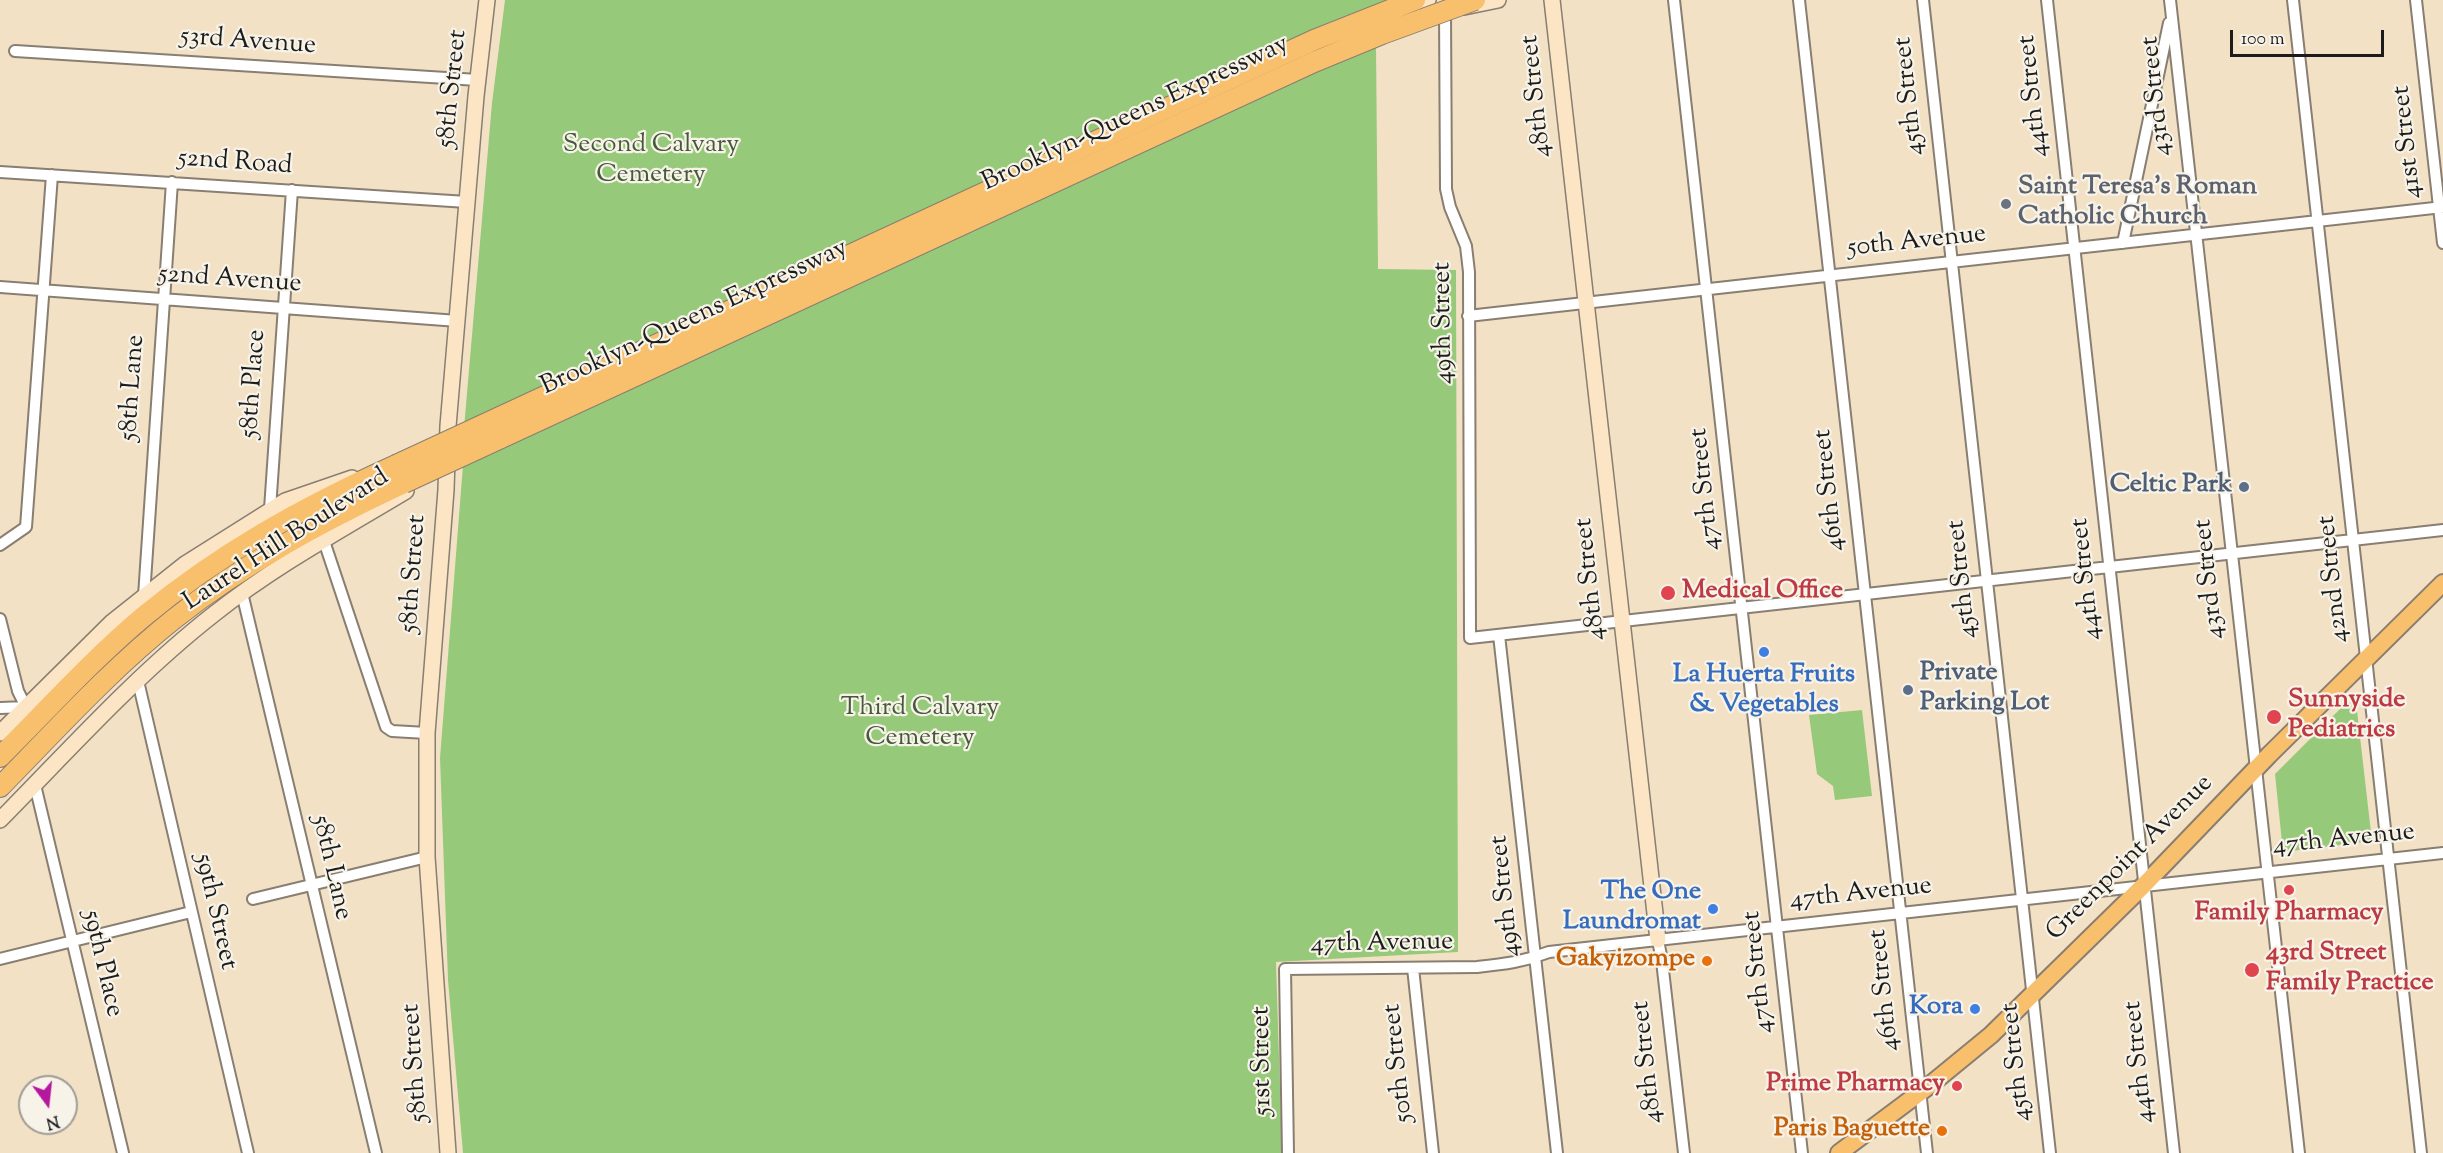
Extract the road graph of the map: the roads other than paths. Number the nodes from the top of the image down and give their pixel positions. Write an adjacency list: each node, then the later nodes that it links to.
1 (487, 0): 20 (main road, 58th Street)
2 (1415, 0): 66 (highway, Brooklyn-Queens Expressway, bridge)
3 (1428, 0): 16 (main road, Laurel Hill Boulevard)
4 (1475, 0): 69 (highway, Brooklyn-Queens Expressway, bridge)
5 (1498, 0): 14 (main road, Laurel Hill Boulevard)
6 (1552, 0): 38 (main road, 48th Street)
7 (1674, 0): 35 (street, 47th Street)
8 (1799, 0): 33 (street, 46th Street)
9 (1923, 0): 32 (street, 45th Street)
10 (2047, 0): 31 (street, 44th Street)
11 (2170, 0): 15 (street, 43rd Street)
12 (2293, 0): 27 (street, 42nd Street)
13 (2416, 0): 26 (street, 41st Street)
14 (1445, 11): 16 (main road, Laurel Hill Boulevard); 40 (street, 49th Street)
15 (2171, 14): 18 (street, 43rd Street); 19 (street)
16 (1370, 28): 42 (main road, Laurel Hill Boulevard)
17 (15, 51): 20 (street, 53rd Avenue)
18 (2178, 76): 19 (street); 28 (street, 43rd Street)
19 (2157, 79): 29 (street)
20 (478, 80): 25 (main road, 58th Street)
21 (0, 172): 22 (street, 52nd Road)
22 (51, 175): 23 (street, 52nd Road); 36 (street)
23 (172, 182): 24 (street, 52nd Road); 37 (street, 58th Lane)
24 (292, 190): 25 (street, 52nd Road); 39 (street, 58th Place)
25 (467, 202): 41 (main road, 58th Street)
26 (2441, 208): 27 (street, 50th Avenue); 30 (street, 41st Street)
27 (2317, 221): 28 (street, 50th Avenue); 46 (street, 42nd Street)
28 (2196, 235): 29 (street, 50th Avenue); 49 (street, 43rd Street)
29 (2123, 243): 31 (street, 50th Avenue)
30 (2443, 243)
31 (2074, 248): 32 (street, 50th Avenue); 50 (street, 44th Street)
32 (1952, 262): 33 (street, 50th Avenue); 51 (street, 45th Street)
33 (1830, 275): 35 (street, 50th Avenue); 54 (street, 46th Street)
34 (0, 287): 36 (street, 52nd Avenue)
35 (1707, 289): 38 (street, 50th Avenue); 56 (street, 47th Street)
36 (43, 290): 37 (street, 52nd Avenue); 45 (street)
37 (163, 298): 39 (street, 52nd Avenue); 55 (street, 58th Lane)
38 (1585, 303): 40 (street, 50th Avenue); 58 (main road, 48th Street)
39 (283, 308): 41 (street, 52nd Avenue); 43 (street, 58th Place)
40 (1468, 316): 59 (street, 49th Street)
41 (458, 321): 42 (main road, 58th Street)
42 (447, 454): 43 (main road, Laurel Hill Boulevard); 47 (main road, Laurel Hill Boulevard); 65 (main road, 58th Street)
43 (270, 509): 55 (main road, Laurel Hill Boulevard)
44 (2443, 530): 46 (street)
45 (5, 536): 48 (street)
46 (2353, 540): 49 (street); 60 (street, 42nd Street)
47 (324, 541): 53 (main road, Laurel Hill Boulevard); 65 (street)
48 (0, 545)
49 (2231, 554): 50 (street); 67 (street, 43rd Street)
50 (2109, 567): 51 (street); 76 (street, 44th Street)
51 (1987, 581): 54 (street); 78 (street, 45th Street)
52 (2443, 583): 60 (main road, Greenpoint Avenue)
53 (242, 593): 61 (main road, Laurel Hill Boulevard); 75 (street, 58th Lane)
54 (1865, 594): 56 (street); 80 (street, 46th Street)
55 (144, 596): 62 (main road, Laurel Hill Boulevard)
56 (1742, 607): 58 (street); 81 (street, 47th Street)
57 (0, 619): 62 (street)
58 (1621, 621): 59 (street); 82 (main road, 48th Street)
59 (1499, 635): 84 (street, 49th Street)
60 (2366, 659): 67 (main road, Greenpoint Avenue); 73 (street, 42nd Street)
61 (138, 681): 68 (main road, Laurel Hill Boulevard); 79 (street, 59th Street)
62 (26, 707): 63 (street); 64 (main road, Laurel Hill Boulevard)
63 (0, 708)
64 (0, 733)
65 (427, 733): 72 (main road, 58th Street)
66 (0, 757)
67 (2255, 769): 74 (street, 43rd Street); 76 (main road, Greenpoint Avenue)
68 (35, 785): 70 (main road, Laurel Hill Boulevard); 83 (street, 59th Place)
69 (0, 787)
70 (0, 820)
71 (2443, 853): 73 (street, 47th Avenue)
72 (427, 857): 75 (street); 93 (main road, 58th Street)
73 (2388, 859): 74 (street, 47th Avenue); 104 (street, 42nd Street)
74 (2268, 872): 76 (street, 47th Avenue); 103 (street, 43rd Street)
75 (311, 884): 77 (street); 92 (street, 58th Lane)
76 (2144, 885): 78 (street, 47th Avenue); 88 (main road, Greenpoint Avenue); 102 (street, 44th Street)
77 (253, 899)
78 (2023, 900): 80 (street, 47th Avenue); 88 (street, 45th Street)
79 (191, 912): 83 (street); 91 (street, 59th Street)
80 (1901, 913): 81 (street, 47th Avenue); 89 (street, 46th Street)
81 (1778, 927): 82 (street, 47th Avenue); 98 (street, 47th Street)
82 (1658, 940): 84 (street, 47th Avenue); 97 (street, 48th Street)
83 (73, 941): 85 (street); 90 (street, 59th Place)
84 (1536, 957): 86 (street, 47th Avenue); 96 (street, 49th Street)
85 (0, 959)
86 (1413, 968): 87 (street, 47th Avenue); 95 (street, 50th Street)
87 (1285, 969): 94 (street, 51st Street)
88 (2033, 993): 89 (main road, Greenpoint Avenue); 101 (street, 45th Street)
89 (1920, 1092): 99 (main road, Greenpoint Avenue); 100 (street, 46th Street)
90 (123, 1153)
91 (248, 1153)
92 (376, 1153)
93 (448, 1153)
94 (1288, 1153)
95 (1433, 1153)
96 (1557, 1153)
97 (1684, 1153)
98 (1802, 1153)
99 (1839, 1153)
100 (1927, 1153)
101 (2050, 1153)
102 (2174, 1153)
103 (2299, 1153)
104 (2421, 1153)

